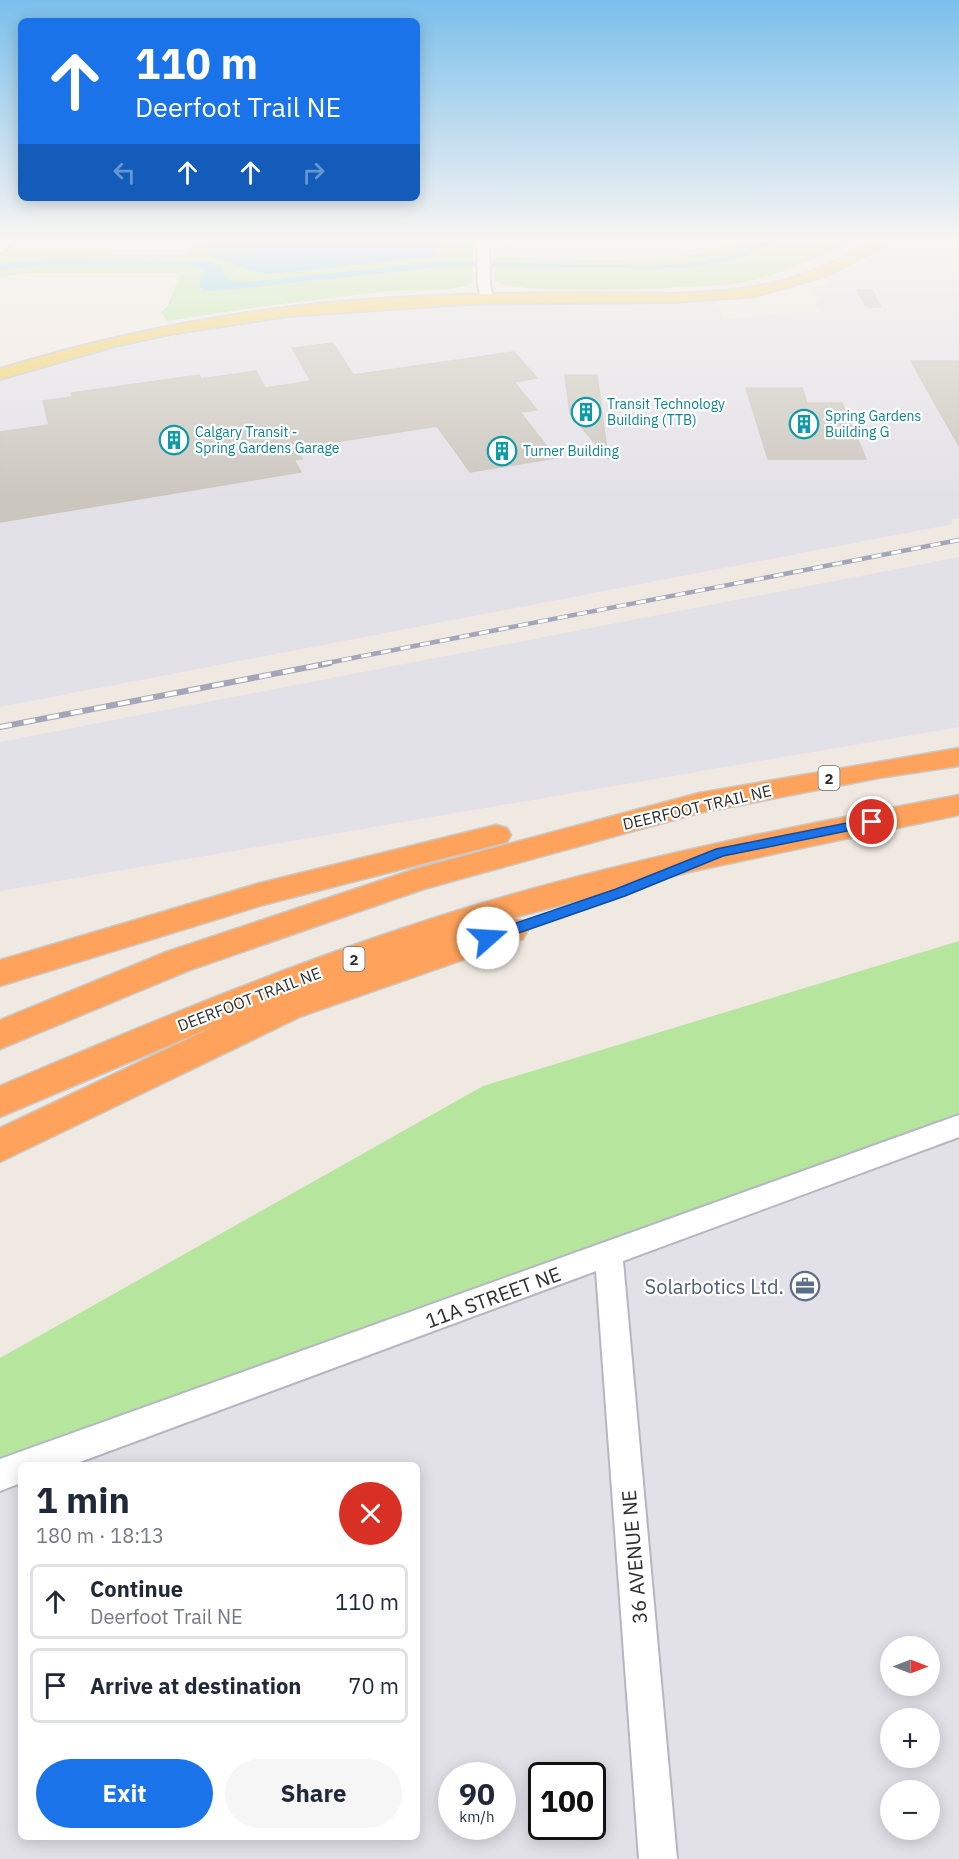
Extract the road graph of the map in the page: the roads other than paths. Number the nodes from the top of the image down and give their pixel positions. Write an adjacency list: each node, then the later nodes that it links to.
1 (168, 325): 3 (main road)
2 (211, 325): 4 (main road)
3 (0, 365)
4 (0, 374)
5 (959, 757): 6 (highway, DEERFOOT TRAIL NE / 2)
6 (699, 803): 9 (highway); 10 (highway, DEERFOOT TRAIL NE / 2)
7 (959, 805): 8 (highway, DEERFOOT TRAIL NE / 2)
8 (720, 852): 11 (highway, DEERFOOT TRAIL NE / 2); 13 (highway)
9 (0, 973)
10 (0, 1035)
11 (0, 1102)
12 (959, 1126): 14 (street, 11A STREET NE)
13 (0, 1146)
14 (609, 1255): 15 (street, 11A STREET NE); 18 (street, 36 AVENUE NE)
15 (36, 1462)
16 (18, 1468): 17 (street)
17 (0, 1475)
18 (658, 1859)

